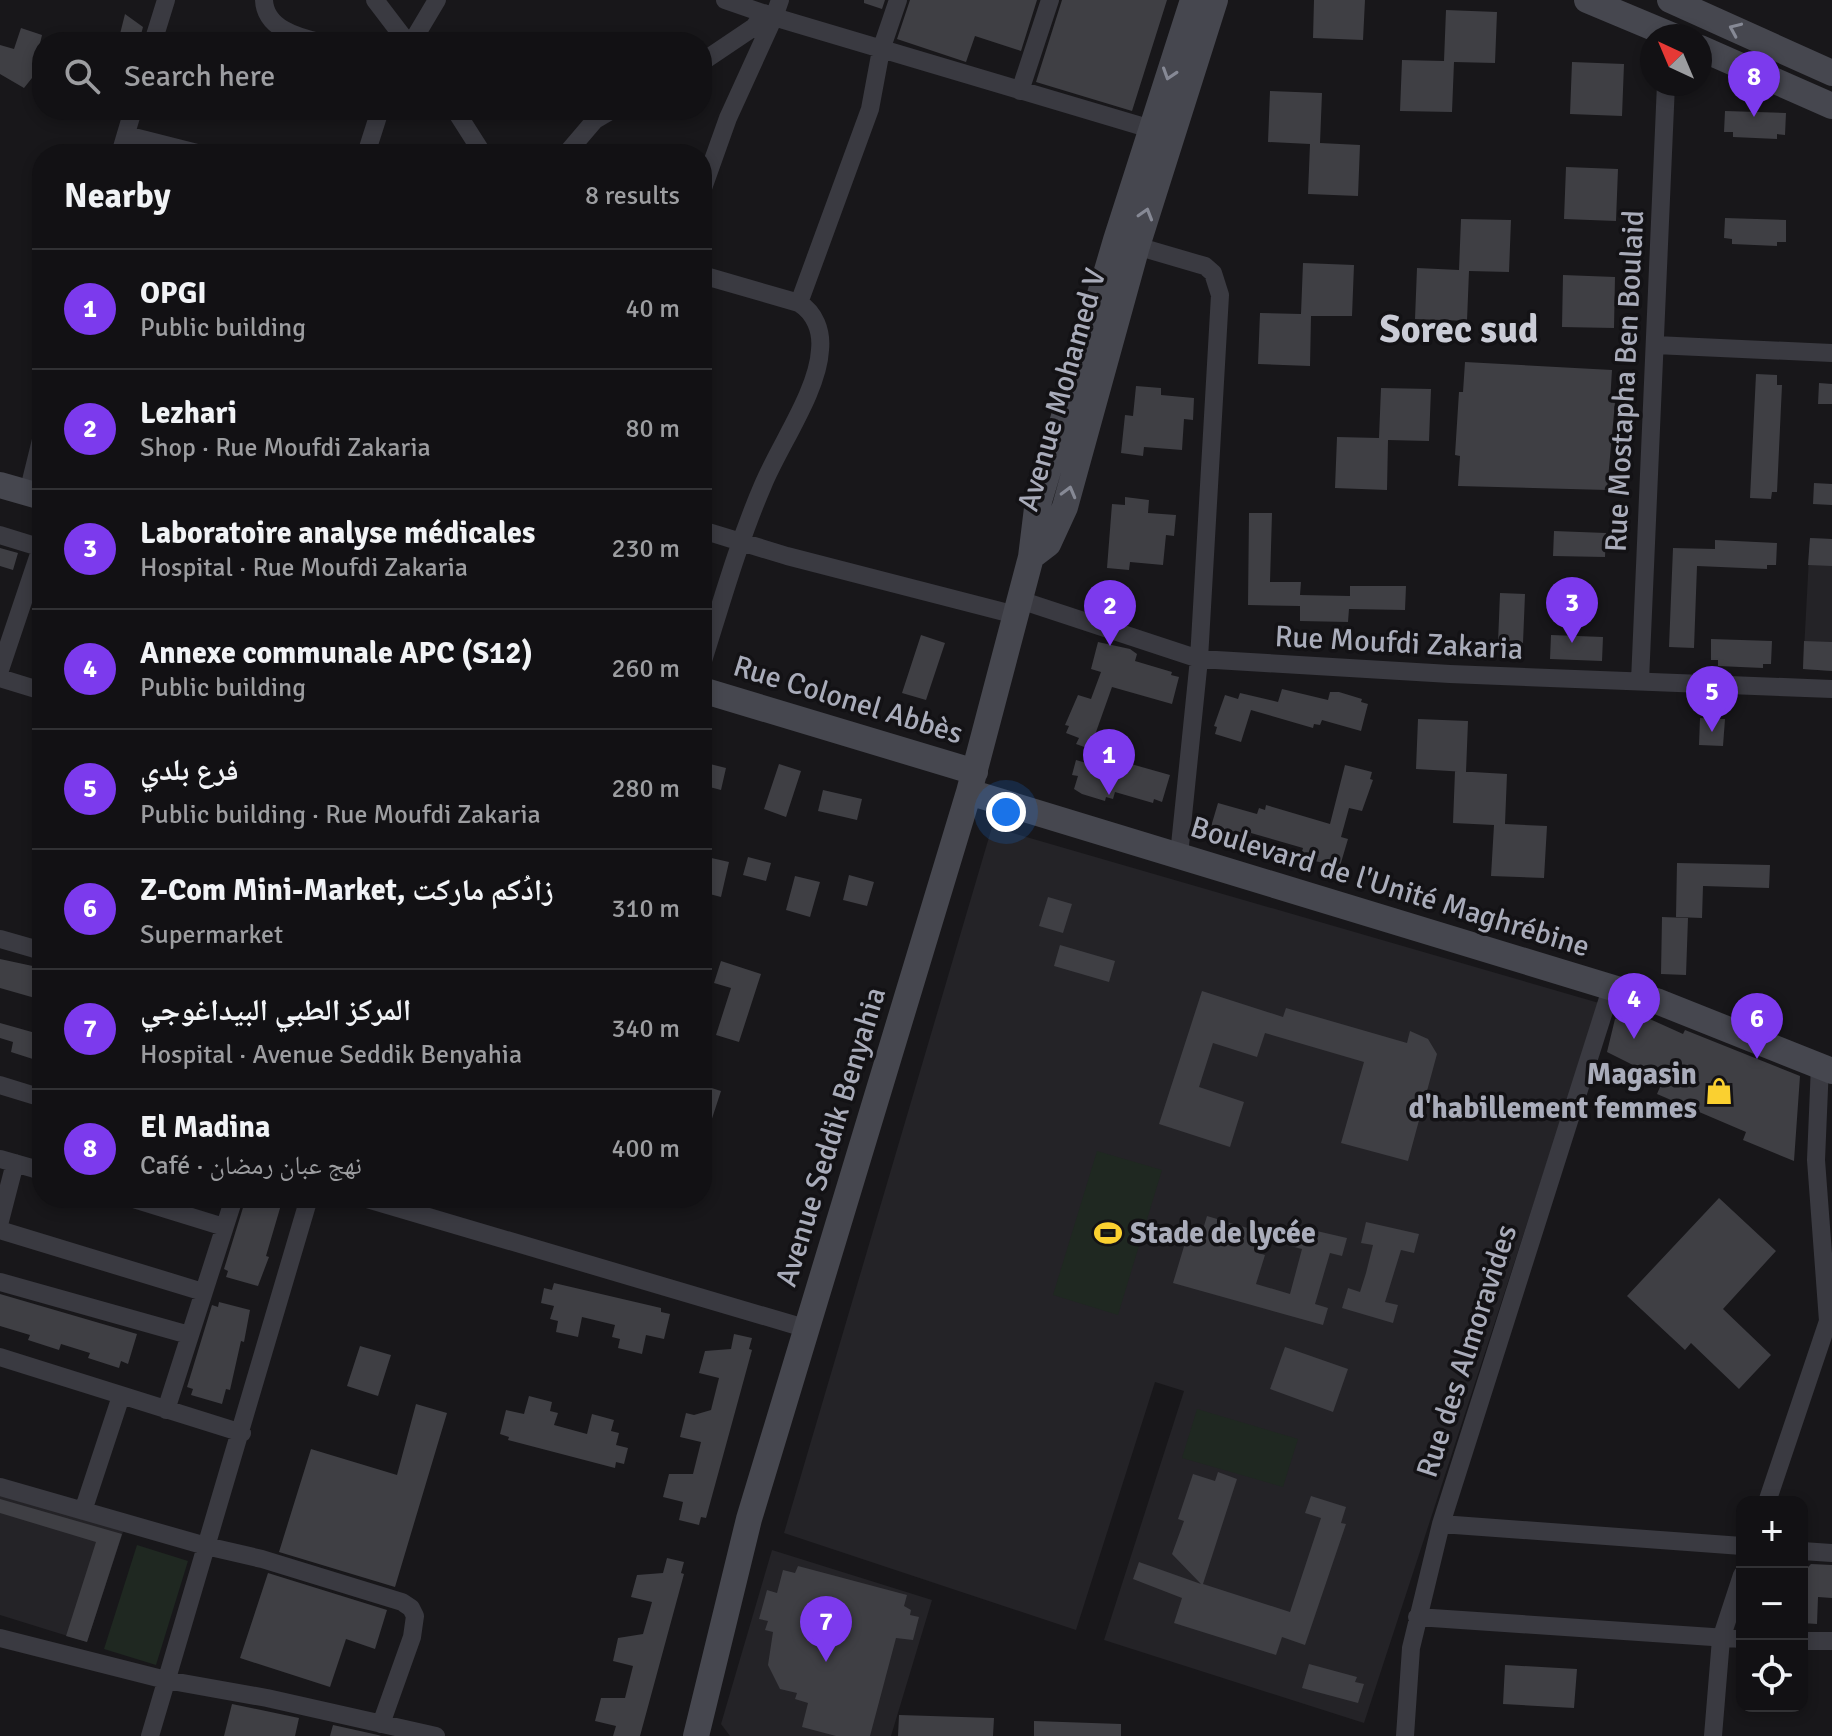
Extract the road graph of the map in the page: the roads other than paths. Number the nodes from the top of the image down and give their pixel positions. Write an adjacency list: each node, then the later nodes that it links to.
1 (166, 0): 15 (street)
2 (264, 0): 16 (street)
3 (375, 0): 17 (street)
4 (437, 0): 18 (street)
5 (725, 0): 12 (street)
6 (898, 0): 19 (street)
7 (1050, 0): 23 (street)
8 (1193, 0): 30 (street, Avenue Mohamed V, one-way to 30)
9 (1215, 0): 38 (street, Avenue Mohamed V, one-way to 9)
10 (1587, 0): 13 (street)
11 (1670, 0): 14 (street); 22 (street, one-way to 11)
12 (773, 10): 19 (street); 21 (street); 37 (street)
13 (1644, 24)
14 (1670, 24)
15 (156, 32)
16 (288, 32)
17 (402, 32)
18 (416, 32)
19 (881, 50): 23 (street); 40 (street)
20 (1712, 53): 25 (street)
21 (712, 55)
22 (1832, 73)
23 (1020, 91): 30 (street)
24 (1665, 96): 41 (street, Rue Mostapha Ben Boulaid)
25 (1832, 106)
26 (130, 120): 31 (street)
27 (377, 120): 34 (street)
28 (461, 120): 35 (street)
29 (595, 120): 36 (street)
30 (1151, 129): 38 (street, Avenue Mohamed V)
31 (126, 135): 32 (street); 33 (street)
32 (123, 144)
33 (162, 144)
34 (369, 144)
35 (477, 144)
36 (575, 144)
37 (712, 163)
38 (1126, 243): 49 (street, Avenue Mohamed V); 53 (street)
39 (712, 278): 40 (street)
40 (799, 303): 47 (street)
41 (1655, 345): 42 (street); 56 (street, Rue Mostapha Ben Boulaid)
42 (1832, 353)
43 (0, 485): 44 (street)
44 (32, 494)
45 (712, 534): 47 (street, Rue Moufdi Zakaria)
46 (0, 535): 48 (street)
47 (739, 543): 51 (street, Rue Moufdi Zakaria); 52 (street)
48 (32, 545)
49 (1031, 557): 51 (street, Avenue Seddik Benyahia)
50 (32, 575): 54 (street)
51 (1018, 608): 53 (street, Rue Moufdi Zakaria); 60 (street, Avenue Seddik Benyahia)
52 (712, 631)
53 (1199, 659): 56 (street, Rue Moufdi Zakaria); 61 (street)
54 (0, 670)
55 (0, 678): 57 (street)
56 (1640, 681): 58 (street, Rue Moufdi Zakaria)
57 (32, 688)
58 (1832, 689)
59 (712, 693): 60 (street, Rue Colonel Abbès)
60 (972, 782): 61 (street, Boulevard de l'Unité Maghrébine); 79 (street, Avenue Seddik Benyahia)
61 (1179, 855): 64 (street, Boulevard de l'Unité Maghrébine)
62 (0, 939): 63 (street)
63 (32, 948)
64 (1611, 989): 65 (street, Boulevard de l'Unité Maghrébine); 88 (street, Rue des Almoravides)
65 (1826, 1068): 86 (street)
66 (0, 1085): 67 (street)
67 (32, 1095)
68 (8, 1161): 69 (street); 74 (street)
69 (32, 1168)
70 (162, 1208): 75 (street)
71 (231, 1208): 75 (street)
72 (306, 1208): 84 (street)
73 (398, 1208): 79 (street)
74 (0, 1221)
75 (224, 1227): 78 (street)
76 (0, 1230): 78 (street)
77 (0, 1282): 80 (street)
78 (203, 1292): 80 (street)
79 (808, 1329): 104 (street, Avenue Seddik Benyahia)
80 (189, 1335): 83 (street)
81 (1, 1362): 82 (street)
82 (121, 1396): 83 (street); 87 (street)
83 (166, 1410): 84 (street)
84 (242, 1433): 89 (street)
85 (0, 1487): 87 (street)
86 (1769, 1496)
87 (83, 1511): 89 (street)
88 (1441, 1524): 90 (street); 94 (street, Rue des Almoravides)
89 (206, 1546): 100 (street); 101 (street)
90 (1736, 1546)
91 (1808, 1551): 92 (street)
92 (1832, 1553)
93 (1736, 1593): 96 (street)
94 (1417, 1617): 96 (street); 105 (street, Rue des Almoravides)
95 (0, 1638): 100 (street)
96 (1721, 1639): 97 (street); 106 (street)
97 (1736, 1639)
98 (1808, 1641): 99 (street)
99 (1832, 1641)
100 (166, 1680): 101 (street); 102 (street)
101 (381, 1724): 103 (street)
102 (150, 1736)
103 (436, 1736)
104 (696, 1736)
105 (1405, 1736)
106 (1713, 1736)

